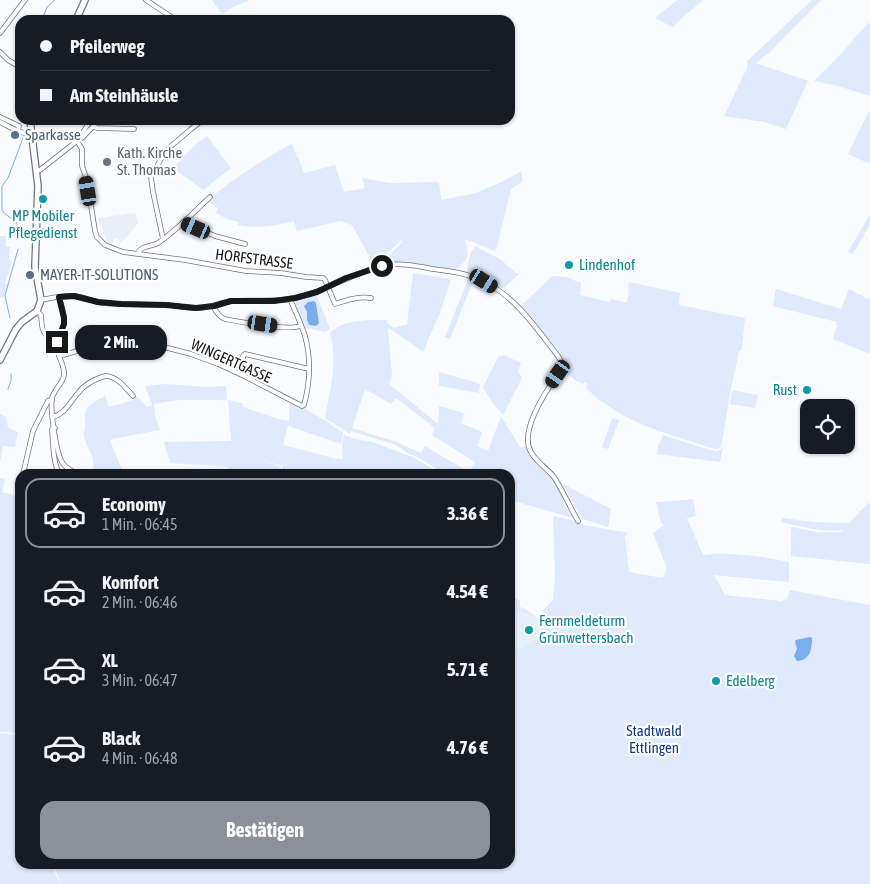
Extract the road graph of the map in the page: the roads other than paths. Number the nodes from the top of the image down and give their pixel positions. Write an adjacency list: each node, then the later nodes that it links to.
1 (25, 0): 6 (street)
2 (86, 0): 4 (main road)
3 (146, 0): 5 (street)
4 (78, 15)
5 (168, 15)
6 (0, 33)
7 (0, 52): 8 (street)
8 (15, 64)
9 (0, 117): 11 (street)
10 (0, 122): 18 (street)
11 (15, 124)
12 (17, 125): 18 (street)
13 (30, 125): 19 (main road)
14 (88, 125): 20 (street)
15 (196, 125): 24 (street)
16 (94, 127): 17 (street); 20 (street)
17 (134, 129)
18 (18, 131): 19 (street)
19 (31, 134): 21 (main road)
20 (78, 140): 21 (street); 26 (street, HORFSTRASSE)
21 (36, 171): 31 (main road)
22 (210, 197): 23 (street)
23 (183, 222): 24 (street); 25 (street)
24 (163, 239): 26 (street)
25 (244, 244)
26 (138, 253): 27 (street, HORFSTRASSE)
27 (328, 287): 29 (street); 30 (street); 47 (street)
28 (59, 297): 31 (street); 32 (street); 36 (street)
29 (371, 298)
30 (290, 299): 32 (street); 34 (street)
31 (41, 300): 33 (main road)
32 (214, 306): 34 (street)
33 (37, 311): 35 (street); 37 (main road)
34 (300, 326): 38 (street)
35 (48, 337)
36 (59, 356): 39 (street, WINGERTGASSE); 41 (street)
37 (0, 360)
38 (309, 369): 39 (street); 39 (street, WINGERTGASSE)
39 (242, 375)
40 (134, 396): 42 (street)
41 (52, 400): 42 (street); 44 (street)
42 (53, 417): 43 (street)
43 (55, 428): 45 (street); 46 (street)
44 (23, 469)
45 (57, 469)
46 (69, 469)
47 (578, 521)

